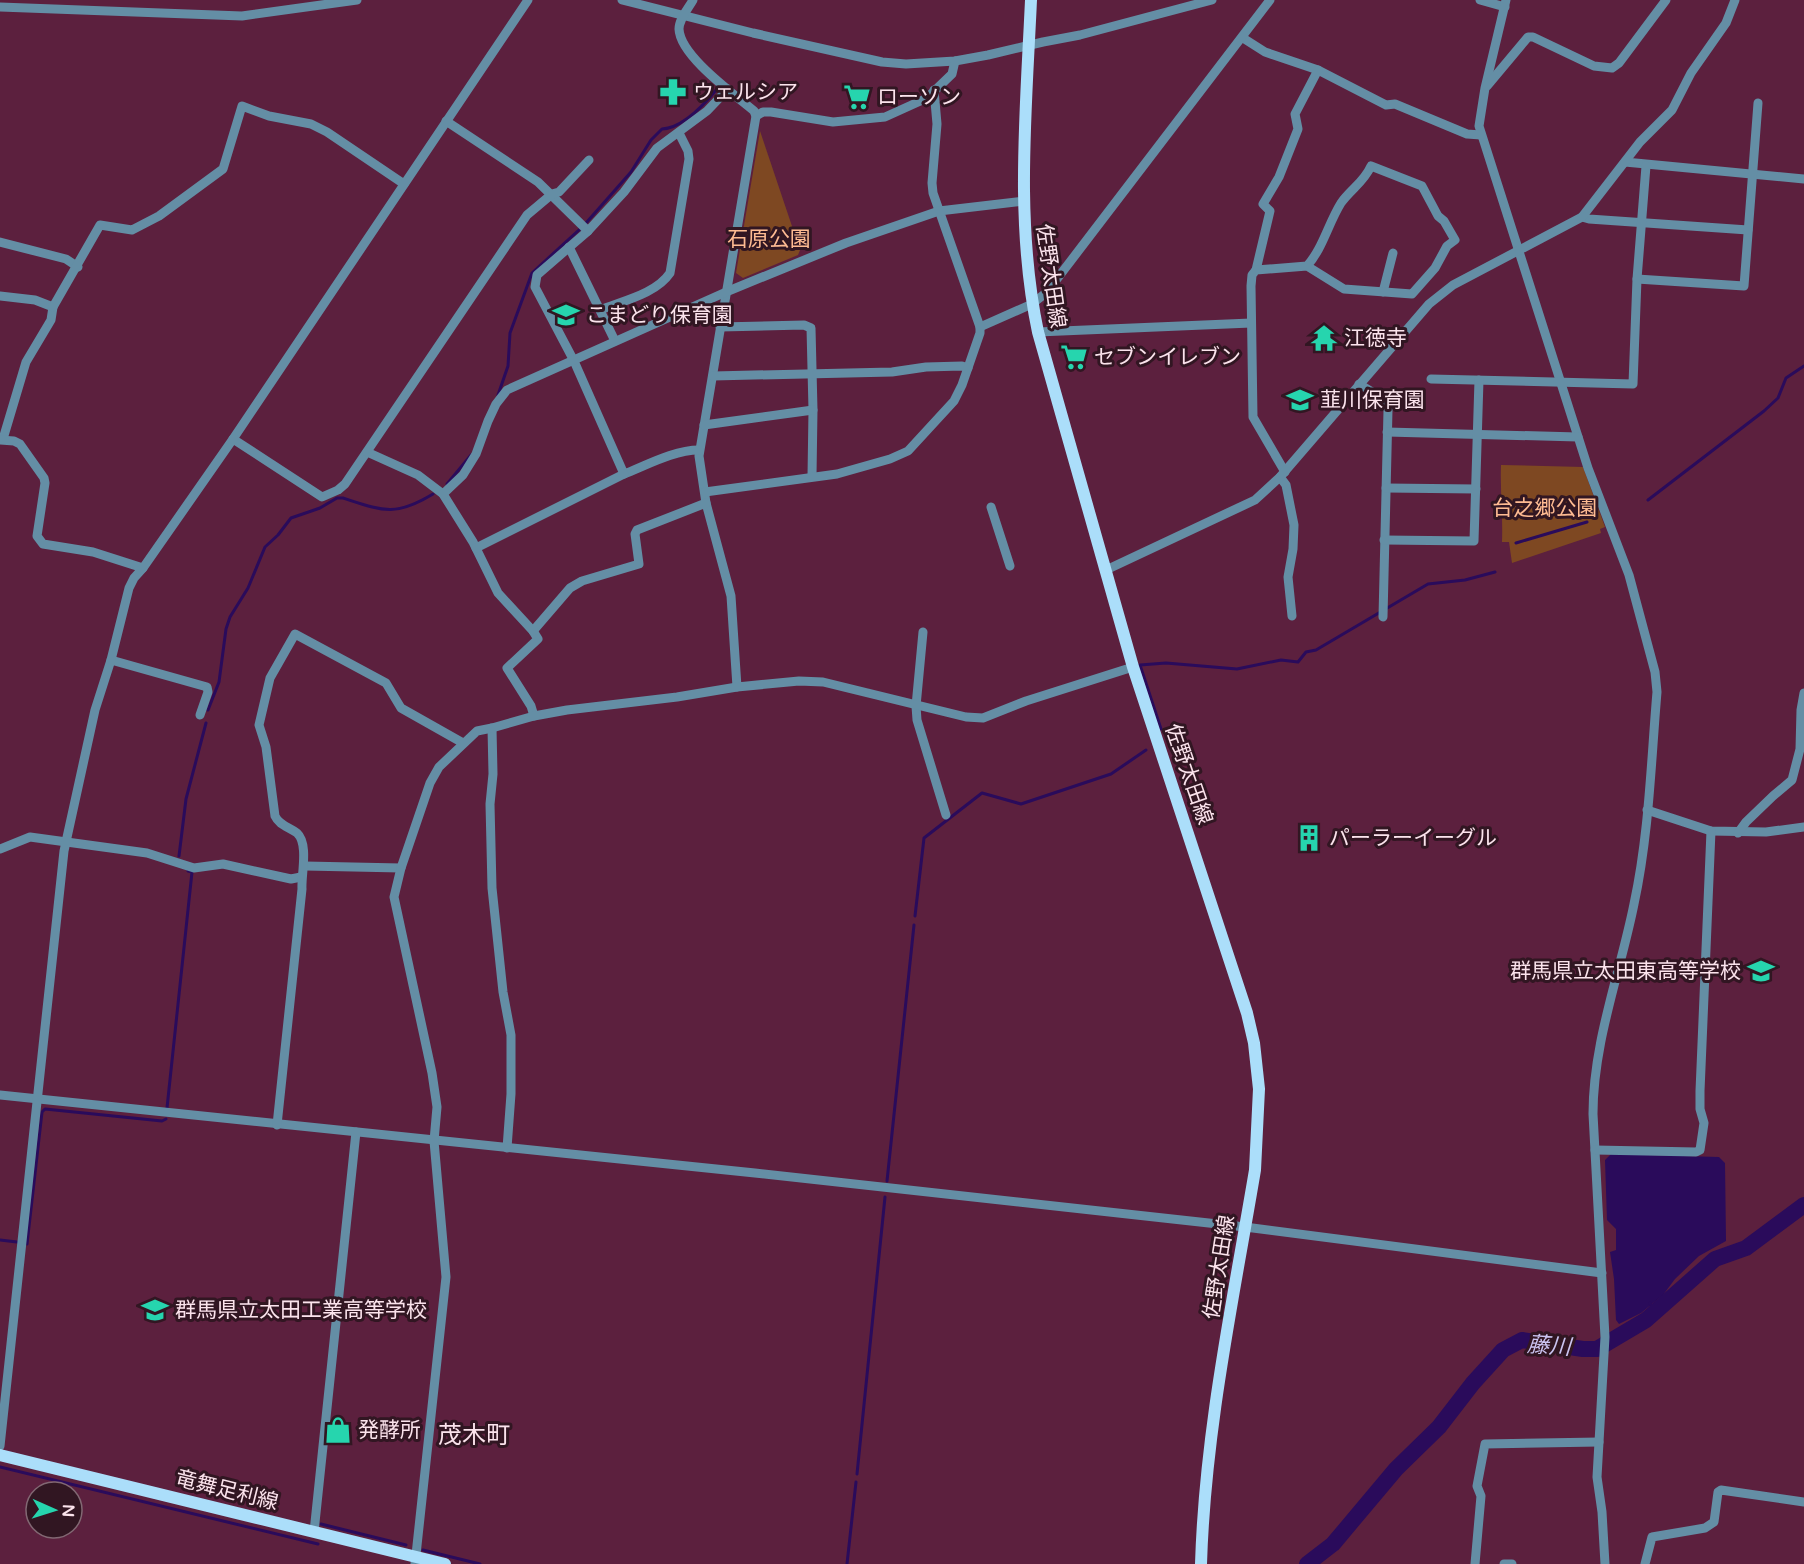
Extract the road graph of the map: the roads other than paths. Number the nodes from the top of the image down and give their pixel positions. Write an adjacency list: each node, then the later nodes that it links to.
1 (357, 0): 12 (street)
2 (528, 0): 23 (street)
3 (622, 0): 13 (street)
4 (693, 0): 13 (street)
5 (1031, 0): 15 (main road, 佐野太田線)
6 (1212, 0): 15 (street)
7 (1270, 0): 14 (street)
8 (1480, 0): 11 (street)
9 (1666, 0): 18 (street)
10 (1735, 0): 27 (street)
11 (1505, 3): 18 (street)
12 (0, 7)
13 (683, 16): 16 (street); 19 (street)
14 (1243, 38): 17 (street); 51 (street)
15 (1029, 45): 16 (street); 33 (main road, 佐野太田線)
16 (955, 61): 20 (street)
17 (1318, 70): 25 (street); 45 (street)
18 (1485, 88): 25 (street)
19 (728, 89): 22 (street); 24 (street)
20 (934, 90): 22 (street); 34 (street)
21 (1758, 103): 29 (street)
22 (756, 116): 48 (street)
23 (446, 121): 31 (street); 32 (street)
24 (679, 134): 37 (street); 54 (street)
25 (1481, 135): 41 (street)
26 (589, 160): 32 (street)
27 (1624, 162): 28 (street); 35 (street)
28 (1646, 166): 29 (street); 36 (street)
29 (1753, 175): 30 (street); 38 (street)
30 (1804, 179)
31 (404, 184): 43 (street); 73 (street)
32 (552, 194): 37 (street); 76 (street)
33 (1024, 201): 34 (street); 51 (main road, 佐野太田線)
34 (939, 211): 48 (street); 57 (street)
35 (1582, 217): 36 (street); 41 (street)
36 (1641, 223): 38 (street); 46 (street)
37 (588, 231): 40 (street)
38 (1748, 231): 46 (street)
39 (0, 242): 43 (street)
40 (569, 248): 54 (street); 60 (street)
41 (1519, 251): 52 (street); 66 (street)
42 (1393, 253): 49 (street)
43 (78, 267): 53 (street)
44 (1307, 267): 45 (street); 47 (street); 49 (street)
45 (1256, 270): 55 (street)
46 (1637, 279): 66 (street)
47 (1415, 290): 49 (street); 52 (street)
48 (726, 292): 56 (street); 59 (street)
49 (1383, 292)
50 (0, 296): 53 (street)
51 (1032, 304): 57 (street); 58 (main road, 佐野太田線)
52 (1429, 304): 67 (street)
53 (53, 307): 74 (street)
54 (600, 310): 59 (street)
55 (1251, 323): 58 (street); 78 (street)
56 (720, 327): 62 (street); 63 (street)
57 (980, 327): 61 (street)
58 (1038, 332): 90 (main road, 佐野太田線)
59 (615, 341): 60 (street)
60 (574, 361): 77 (street); 83 (street)
61 (968, 368): 62 (street); 79 (street)
62 (812, 374): 63 (street); 68 (street)
63 (713, 376): 69 (street)
64 (1431, 379): 65 (street)
65 (1479, 380): 66 (street); 71 (street)
66 (1561, 383): 72 (street)
67 (1359, 384): 70 (street); 78 (street)
68 (813, 410): 69 (street); 79 (street)
69 (704, 425): 75 (street)
70 (1388, 432): 71 (street); 80 (street)
71 (1478, 435): 72 (street); 81 (street)
72 (1578, 437): 104 (street)
73 (233, 439): 76 (street); 89 (street)
74 (2, 440): 89 (street)
75 (699, 450): 77 (street); 82 (street)
76 (367, 452): 83 (street)
77 (624, 474): 87 (street)
78 (1283, 474): 90 (street); 92 (street)
79 (812, 476): 82 (street)
80 (1386, 488): 81 (street); 86 (street)
81 (1476, 489): 86 (street)
82 (705, 492): 84 (street)
83 (443, 494): 87 (street)
84 (706, 503): 93 (street); 97 (street)
85 (991, 507): 88 (street)
86 (1384, 540): 91 (street)
87 (476, 548): 93 (street)
88 (1010, 566)
89 (143, 568): 95 (street)
90 (1106, 570): 96 (main road, 佐野太田線)
91 (1383, 612)
92 (1292, 616)
93 (533, 630): 101 (street)
94 (923, 632): 99 (street)
95 (111, 660): 100 (street); 109 (street)
96 (1133, 667): 99 (street); 121 (main road, 佐野太田線)
97 (737, 687): 99 (street); 101 (street)
98 (1804, 693): 108 (street)
99 (916, 706): 105 (street)
100 (200, 715)
101 (534, 716): 102 (street)
102 (492, 728): 103 (street); 119 (street)
103 (463, 743): 111 (street); 112 (street)
104 (1647, 810): 107 (street); 120 (street)
105 (946, 815)
106 (1804, 827): 108 (street)
107 (1711, 831): 108 (street); 120 (street)
108 (1738, 833)
109 (66, 841): 110 (street); 113 (street); 115 (street)
110 (0, 849)
111 (305, 866): 112 (street); 113 (street)
112 (400, 868): 118 (street)
113 (301, 877): 116 (street)
114 (0, 1095): 115 (street)
115 (37, 1099): 116 (street); 124 (street)
116 (277, 1125): 117 (street)
117 (356, 1132): 118 (street); 127 (street)
118 (434, 1141): 119 (street); 128 (street)
119 (507, 1148): 121 (street)
120 (1595, 1149): 122 (street)
121 (1245, 1227): 122 (street); 130 (main road, 佐野太田線)
122 (1602, 1273): 123 (street)
123 (1599, 1442): 131 (street); 134 (street)
124 (0, 1446)
125 (0, 1455): 127 (main road, 竜舞足利線)
126 (1804, 1502): 135 (street)
127 (314, 1532): 128 (main road, 竜舞足利線)
128 (416, 1560): 129 (main road, 竜舞足利線)
129 (445, 1564)
130 (1201, 1564)
131 (1475, 1564)
132 (1504, 1564): 133 (street)
133 (1512, 1564)
134 (1605, 1564)
135 (1645, 1564)

